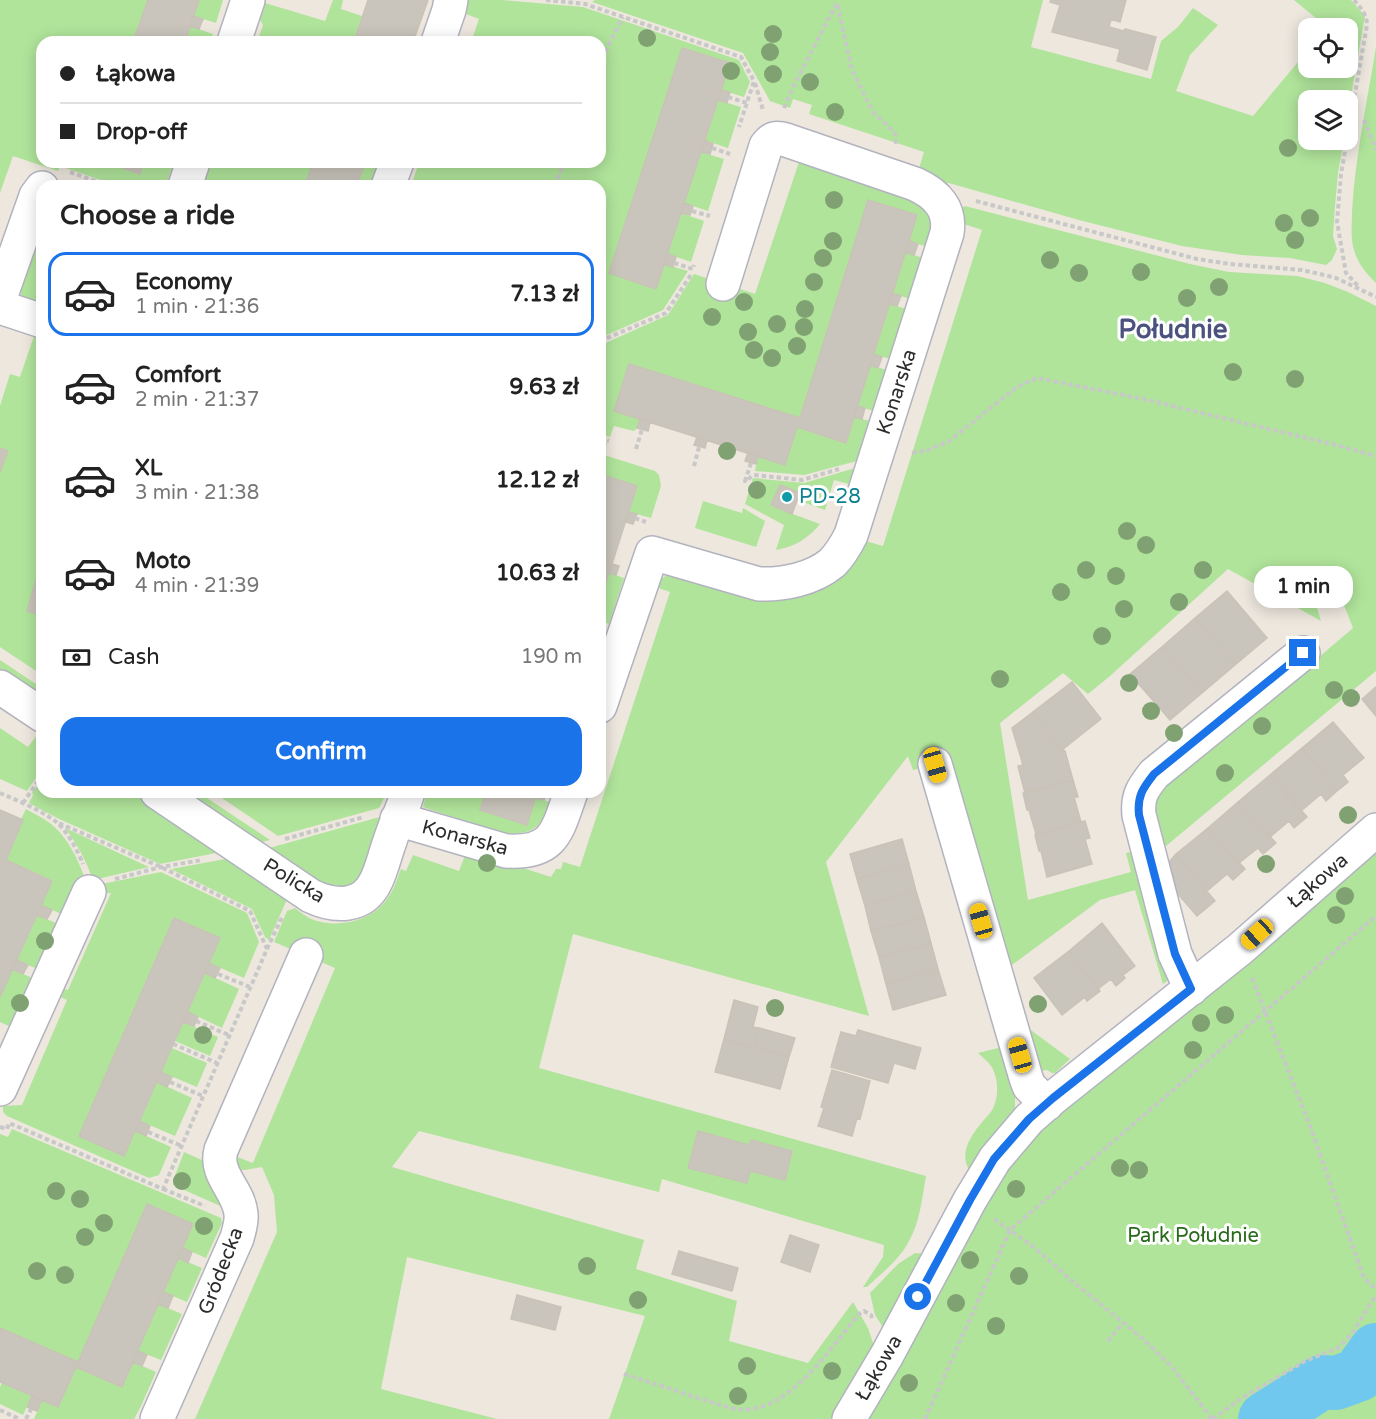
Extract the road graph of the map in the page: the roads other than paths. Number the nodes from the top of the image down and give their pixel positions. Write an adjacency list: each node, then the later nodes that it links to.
1 (248, 0): 3 (street)
2 (451, 0): 4 (street)
3 (236, 36)
4 (440, 36)
5 (36, 196): 7 (street)
6 (723, 284): 12 (street, Konarska)
7 (0, 298)
8 (0, 307): 9 (street)
9 (36, 319)
10 (1303, 653): 21 (street)
11 (0, 687): 13 (street)
12 (606, 688)
13 (36, 712)
14 (935, 765): 23 (street)
15 (166, 798): 17 (street, Policka)
16 (569, 798): 17 (street, Konarska)
17 (403, 806)
18 (1376, 830): 21 (street, Łąkowa)
19 (88, 882): 22 (street)
20 (306, 956): 24 (street, Gródecka)
21 (1191, 989): 23 (street, Łąkowa)
22 (0, 1089)
23 (1047, 1104): 25 (street, Łąkowa)
24 (157, 1419)
25 (849, 1419)

